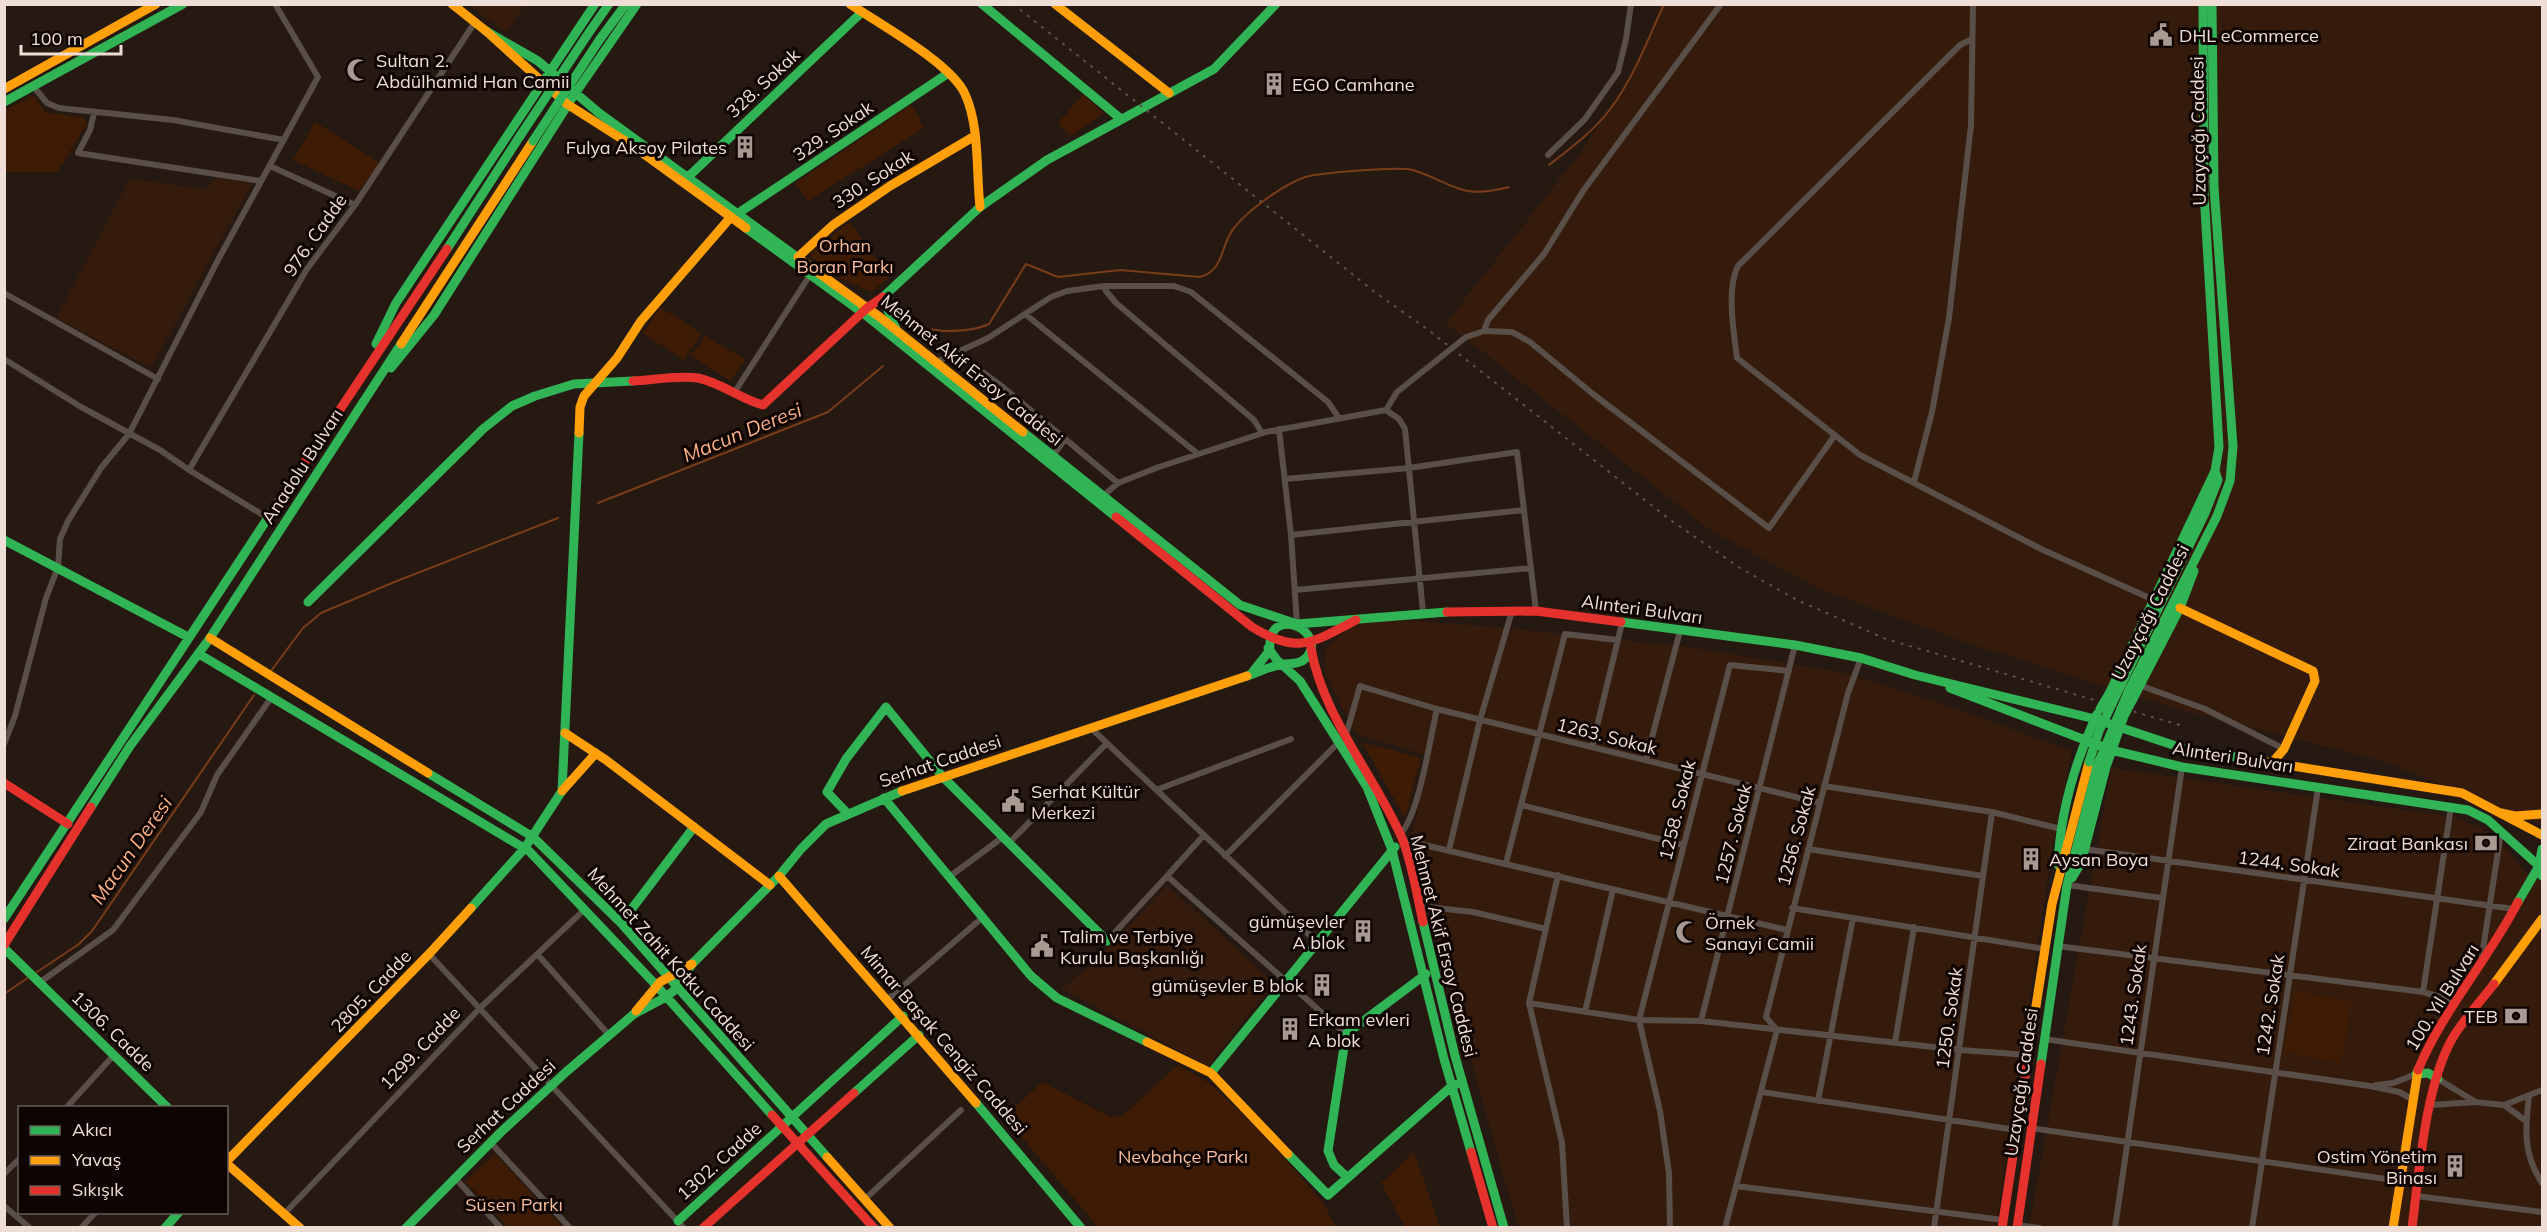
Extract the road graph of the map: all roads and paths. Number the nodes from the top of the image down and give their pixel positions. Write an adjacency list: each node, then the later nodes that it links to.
1 (183, 4): 17 (main road)
2 (275, 4): 37 (street)
3 (452, 4): 19 (main road)
4 (595, 4): 22 (main road)
5 (609, 4): 60 (main road, Anadolu Bulvarı, bridge)
6 (626, 4): 63 (main road, Anadolu Bulvarı, bridge)
7 (637, 4): 23 (main road)
8 (850, 4): 18 (main road)
9 (982, 4): 34 (main road)
10 (1055, 4): 30 (main road)
11 (1276, 4): 30 (main road)
12 (1631, 4): 39 (street)
13 (1721, 4): 56 (street)
14 (1972, 4): 21 (street)
15 (2203, 4): 76 (main road, Uzayçağı Caddesi)
16 (2212, 4): 84 (main road, Uzayçağı Caddesi)
17 (161, 7): 27 (main road); 28 (main road)
18 (862, 12): 25 (main road); 41 (main road, 328. Sokak)
19 (475, 22): 20 (main road); 43 (street, 976. Cadde)
20 (486, 31): 24 (main road, Mehmet Akif Ersoy Caddesi); 26 (main road, Mehmet Akif Ersoy Caddesi)
21 (1972, 39): 70 (street); 78 (street)
22 (566, 48): 23 (main road); 24 (main road)
23 (593, 65): 29 (main road)
24 (550, 70): 26 (main road); 29 (main road, Mehmet Akif Ersoy Caddesi)
25 (947, 74): 36 (main road); 45 (main road, 329. Sokak)
26 (542, 84): 32 (main road, Mehmet Akif Ersoy Caddesi); 35 (main road)
27 (34, 87): 31 (main road); 33 (street)
28 (4, 89)
29 (575, 91): 32 (main road); 41 (main road, Mehmet Akif Ersoy Caddesi)
30 (1169, 93): 34 (main road)
31 (4, 102)
32 (567, 104): 38 (main road); 45 (main road, Mehmet Akif Ersoy Caddesi)
33 (94, 113): 37 (street); 42 (street)
34 (1121, 119): 44 (main road)
35 (517, 122): 38 (main road); 60 (main road)
36 (973, 138): 44 (main road); 46 (main road, 330. Sokak)
37 (284, 140): 40 (street)
38 (544, 140): 63 (main road)
39 (1548, 155)
40 (270, 166): 42 (street); 43 (street)
41 (688, 177): 45 (main road, Mehmet Akif Ersoy Caddesi)
42 (261, 181): 61 (street)
43 (355, 205): 75 (street, 976. Cadde)
44 (980, 207): 50 (main road)
45 (734, 216): 46 (main road, Mehmet Akif Ersoy Caddesi); 47 (main road, Mehmet Akif Ersoy Caddesi); 62 (main road, 329. Sokak)
46 (798, 257): 52 (main road, Mehmet Akif Ersoy Caddesi)
47 (810, 275): 52 (main road, Mehmet Akif Ersoy Caddesi); 64 (street)
48 (1104, 285): 53 (street); 66 (street); 68 (street)
49 (4, 293): 61 (street)
50 (886, 295): 51 (main road); 52 (main road)
51 (887, 308): 54 (main road); 55 (main road)
52 (865, 311): 54 (main road, Mehmet Akif Ersoy Caddesi); 64 (main road)
53 (1025, 314): 57 (street); 72 (street)
54 (877, 320): 55 (main road, Mehmet Akif Ersoy Caddesi); 100 (main road, Mehmet Akif Ersoy Caddesi)
55 (896, 330): 59 (main road, Mehmet Akif Ersoy Caddesi)
56 (1484, 331): 65 (street); 70 (street)
57 (956, 352): 59 (street); 71 (street)
58 (4, 358): 69 (street)
59 (936, 362): 73 (main road, Mehmet Akif Ersoy Caddesi)
60 (362, 375): 82 (main road, Anadolu Bulvarı)
61 (158, 379): 69 (street)
62 (595, 382): 64 (main road); 92 (main road); 125 (main road, 329. Sokak)
63 (376, 383): 103 (main road, Anadolu Bulvarı)
64 (734, 393)
65 (1386, 410): 66 (street); 74 (street)
66 (1339, 418): 67 (street)
67 (1279, 429): 68 (street); 77 (street)
68 (1262, 433): 72 (street)
69 (129, 434): 75 (street); 87 (street)
70 (1835, 435): 78 (street)
71 (1065, 439): 73 (street); 79 (street)
72 (1198, 454): 79 (street)
73 (1053, 456): 80 (main road, Mehmet Akif Ersoy Caddesi)
74 (1409, 468): 77 (street); 81 (street); 83 (street)
75 (189, 470): 82 (street)
76 (2215, 471): 91 (main road); 116 (main road, Uzayçağı Caddesi)
77 (1285, 479): 85 (street)
78 (1914, 482): 91 (street)
79 (1118, 483): 80 (street)
80 (1103, 496): 99 (main road, Mehmet Akif Ersoy Caddesi)
81 (1524, 510): 83 (street); 88 (street)
82 (269, 519): 102 (main road, Anadolu Bulvarı)
83 (1414, 523): 85 (street); 89 (street)
84 (2208, 533): 93 (main road); 116 (main road, Uzayçağı Caddesi)
85 (1291, 535): 90 (street)
86 (4, 540): 87 (main road)
87 (58, 567): 102 (main road); 131 (street)
88 (1532, 568): 89 (street); 95 (street)
89 (1419, 580): 90 (street); 96 (street)
90 (1295, 590): 99 (street)
91 (2154, 600): 121 (main road, bridge)
92 (308, 602)
93 (2180, 608): 115 (main road); 133 (main road, Uzayçağı Caddesi)
94 (1512, 611): 95 (main road, Alınteri Bulvarı); 96 (main road, Alınteri Bulvarı); 122 (street)
95 (1536, 611): 98 (main road, Alınteri Bulvarı)
96 (1423, 612): 97 (main road, Alınteri Bulvarı)
97 (1360, 618): 99 (main road, Alınteri Bulvarı); 106 (main road, Alınteri Bulvarı)
98 (1622, 623): 101 (main road, Alınteri Bulvarı); 105 (street)
99 (1297, 624): 104 (main road); 106 (main road)
100 (1251, 627): 104 (main road, Mehmet Akif Ersoy Caddesi); 108 (main road, Mehmet Akif Ersoy Caddesi)
101 (1680, 631): 107 (main road, Alınteri Bulvarı); 136 (street)
102 (188, 637): 157 (main road, Anadolu Bulvarı)
103 (210, 638): 109 (main road, Anadolu Bulvarı); 163 (main road, Mehmet Zahit Kotku Caddesi)
104 (1269, 639): 106 (main road, Mehmet Akif Ersoy Caddesi); 108 (main road)
105 (1618, 640): 126 (street); 132 (street)
106 (1311, 643): 111 (main road, Serhat Caddesi); 118 (main road, Mehmet Akif Ersoy Caddesi)
107 (1795, 645): 110 (main road, Alınteri Bulvarı); 112 (street, 1257. Sokak)
108 (1270, 650): 111 (main road, Mehmet Akif Ersoy Caddesi); 113 (main road)
109 (199, 654): 117 (main road, Mehmet Zahit Kotku Caddesi); 209 (main road, Anadolu Bulvarı)
110 (1861, 658): 114 (main road, Alınteri Bulvarı); 144 (street, 1256. Sokak)
111 (1283, 664): 113 (main road, Serhat Caddesi); 119 (main road, Mehmet Akif Ersoy Caddesi)
112 (1789, 671): 141 (street, 1258. Sokak); 146 (street, 1257. Sokak)
113 (1251, 674): 124 (main road, Serhat Caddesi)
114 (1915, 675): 121 (main road, Alınteri Bulvarı); 129 (main road, Alınteri Bulvarı)
115 (2139, 685): 116 (main road); 133 (street)
116 (2128, 690): 123 (main road, bridge); 138 (main road, Uzayçağı Caddesi, bridge)
117 (271, 698): 167 (main road, Mehmet Zahit Kotku Caddesi); 220 (street)
118 (1326, 700): 119 (main road); 128 (main road, Mehmet Akif Ersoy Caddesi)
119 (1317, 705): 128 (main road, Mehmet Akif Ersoy Caddesi)
120 (1437, 710): 122 (street, 1263. Sokak); 128 (street, 1263. Sokak); 164 (street)
121 (2095, 719): 123 (main road, Alınteri Bulvarı); 129 (main road)
122 (1480, 720): 126 (street, 1263. Sokak); 168 (street)
123 (2120, 728): 134 (main road); 137 (main road, Alınteri Bulvarı)
124 (1092, 729): 130 (street); 142 (main road, Serhat Caddesi)
125 (565, 733): 135 (main road); 148 (main road, 329. Sokak)
126 (1538, 735): 132 (street, 1263. Sokak); 151 (street)
127 (1292, 739): 147 (street)
128 (1342, 739): 164 (main road, Mehmet Akif Ersoy Caddesi); 172 (main road, Mehmet Akif Ersoy Caddesi); 173 (street)
129 (2086, 741): 134 (main road, Alınteri Bulvarı); 159 (main road)
130 (1107, 743): 147 (street); 165 (street)
131 (4, 744)
132 (1592, 747): 136 (street, 1263. Sokak)
133 (2284, 748): 137 (main road, Uzayçağı Caddesi); 139 (main road, Uzayçağı Caddesi)
134 (2111, 750): 140 (main road, Alınteri Bulvarı); 170 (main road)
135 (596, 753): 148 (main road, 2805. Cadde); 158 (main road)
136 (1646, 760): 141 (street, 1263. Sokak)
137 (2272, 763): 139 (main road, Alınteri Bulvarı)
138 (2093, 764): 183 (main road, Uzayçağı Caddesi); 186 (main road, Uzayçağı Caddesi)
139 (2284, 765): 154 (main road, Alınteri Bulvarı)
140 (2182, 767): 145 (main road, Alınteri Bulvarı); 174 (street, 1243. Sokak)
141 (1702, 774): 146 (street, 1263. Sokak); 166 (street, 1258. Sokak)
142 (942, 776): 149 (main road, Serhat Caddesi); 155 (main road); 165 (main road)
143 (4, 783): 157 (main road)
144 (1824, 786): 150 (street, 1256. Sokak); 153 (street)
145 (2318, 788): 152 (main road, Alınteri Bulvarı); 184 (street, 1242. Sokak)
146 (1759, 789): 150 (street, 1263. Sokak); 196 (street, 1257. Sokak)
147 (1156, 790): 161 (street)
148 (562, 791): 163 (main road, 2805. Cadde)
149 (884, 798): 155 (main road, Serhat Caddesi); 182 (main road)
150 (1820, 803): 169 (street, 1256. Sokak)
151 (1521, 806): 166 (street); 175 (street)
152 (2451, 807): 160 (main road, Alınteri Bulvarı); 189 (street)
153 (1992, 812): 159 (street); 180 (street, 1250. Sokak)
154 (2501, 813): 156 (main road); 162 (main road, Alınteri Bulvarı)
155 (848, 814): 177 (main road, Serhat Caddesi)
156 (2542, 814)
157 (68, 824): 199 (main road, Anadolu Bulvarı)
158 (694, 827): 185 (main road); 201 (main road)
159 (2061, 829): 183 (main road)
160 (2501, 832): 176 (main road, Alınteri Bulvarı); 192 (street)
161 (1204, 835): 173 (street); 178 (street)
162 (2542, 835)
163 (533, 837): 167 (main road, 2805. Cadde); 201 (main road, Mehmet Zahit Kotku Caddesi)
164 (1402, 837): 168 (street); 172 (main road); 191 (main road, Mehmet Akif Ersoy Caddesi)
165 (1006, 840): 182 (street); 206 (main road)
166 (1683, 845): 190 (street, 1258. Sokak)
167 (524, 849): 195 (main road, Mehmet Zahit Kotku Caddesi); 211 (main road, 2805. Cadde)
168 (1449, 849): 175 (street)
169 (1808, 849): 180 (street); 193 (street, 1256. Sokak)
170 (2084, 849): 174 (street, 1244. Sokak); 186 (main road)
171 (2542, 849): 176 (main road)
172 (1392, 850): 207 (main road); 217 (main road, Mehmet Akif Ersoy Caddesi)
173 (1226, 856): 207 (street)
174 (2168, 861): 184 (street, 1244. Sokak); 188 (street, 1243. Sokak)
175 (1506, 863): 179 (street)
176 (2539, 866): 181 (main road); 194 (main road, 100. Yıl Bulvarı)
177 (779, 876): 185 (main road, Serhat Caddesi); 226 (main road, Mimar Başak Cengiz Caddesi)
178 (1167, 876): 206 (street); 221 (street)
179 (1558, 876): 187 (street); 203 (street)
180 (1983, 876): 205 (street, 1250. Sokak)
181 (2542, 876)
182 (949, 877): 197 (main road)
183 (2058, 880): 210 (main road, Uzayçağı Caddesi)
184 (2304, 881): 189 (street, 1244. Sokak); 218 (street, 1242. Sokak)
185 (770, 885): 214 (main road, Serhat Caddesi)
186 (2067, 885): 188 (street); 208 (main road, Uzayçağı Caddesi)
187 (1613, 889): 190 (street); 230 (street)
188 (2162, 898): 213 (street, 1243. Sokak)
189 (2437, 899): 192 (street, 1244. Sokak); 224 (street)
190 (1669, 902): 196 (street); 233 (street, 1258. Sokak)
191 (1419, 906): 203 (street); 216 (main road, Mehmet Akif Ersoy Caddesi)
192 (2490, 906): 194 (street, 1244. Sokak); 215 (street)
193 (1792, 908): 198 (street); 204 (street, 1256. Sokak)
194 (2514, 909): 215 (main road, 100. Yıl Bulvarı)
195 (584, 910): 212 (street, 1299. Cadde); 222 (main road, Mehmet Zahit Kotku Caddesi)
196 (1728, 916): 204 (street); 234 (street, 1257. Sokak)
197 (982, 917): 226 (street); 247 (main road)
198 (1853, 918): 202 (street); 239 (street)
199 (4, 919)
200 (2542, 919): 249 (main road, 100. Yıl Bulvarı)
201 (621, 923): 219 (main road, Mehmet Zahit Kotku Caddesi)
202 (1914, 927): 205 (street); 241 (street)
203 (1546, 928): 227 (street)
204 (1786, 930): 235 (street, 1256. Sokak)
205 (1975, 937): 210 (street); 242 (street, 1250. Sokak)
206 (1107, 941)
207 (1318, 943): 221 (main road)
208 (2057, 946): 213 (street); 240 (main road, Uzayçağı Caddesi)
209 (4, 947): 220 (main road, 1306. Cadde)
210 (2045, 949): 244 (main road, Uzayçağı Caddesi)
211 (429, 954): 229 (street); 276 (main road, 2805. Cadde)
212 (538, 955): 229 (street, 1299. Cadde); 237 (street)
213 (2154, 958): 218 (street); 243 (street, 1243. Sokak)
214 (692, 964): 219 (main road, Serhat Caddesi); 223 (main road, Serhat Caddesi)
215 (2481, 966): 228 (main road, 100. Yıl Bulvarı)
216 (1434, 971): 217 (main road); 250 (main road, Mehmet Akif Ersoy Caddesi)
217 (1423, 975): 236 (main road); 252 (main road, Mehmet Akif Ersoy Caddesi)
218 (2290, 975): 224 (street); 246 (street, 1242. Sokak)
219 (666, 976): 222 (main road, Serhat Caddesi); 223 (main road, Mehmet Zahit Kotku Caddesi)
220 (34, 978): 245 (main road, 1306. Cadde)
221 (1287, 982): 236 (street); 247 (main road)
222 (655, 984): 225 (main road, Mehmet Zahit Kotku Caddesi); 231 (main road, Serhat Caddesi)
223 (677, 988): 225 (main road, Serhat Caddesi); 265 (main road, Mehmet Zahit Kotku Caddesi)
224 (2423, 992): 228 (street)
225 (666, 997): 231 (main road, Serhat Caddesi); 268 (main road, Mehmet Zahit Kotku Caddesi)
226 (888, 999): 232 (main road, Mimar Başak Cengiz Caddesi)
227 (1529, 1003): 230 (street); 309 (street)
228 (2454, 1006): 248 (main road, 100. Yıl Bulvarı)
229 (480, 1008): 251 (street); 292 (street, 1299. Cadde)
230 (1585, 1012): 233 (street)
231 (634, 1014): 237 (main road, Serhat Caddesi)
232 (903, 1016): 238 (main road, Mimar Başak Cengiz Caddesi); 265 (main road, 1302. Cadde)
233 (1639, 1020): 234 (street); 310 (street)
234 (1701, 1021): 235 (street)
235 (1777, 1030): 239 (street); 255 (street)
236 (1346, 1034): 280 (main road)
237 (609, 1035): 251 (main road, Serhat Caddesi)
238 (919, 1035): 271 (main road); 306 (main road, Mimar Başak Cengiz Caddesi)
239 (1830, 1036): 241 (street); 258 (street)
240 (2044, 1039): 243 (street); 269 (main road, Uzayçağı Caddesi)
241 (1895, 1043): 242 (street)
242 (1960, 1050): 244 (street); 266 (street, 1250. Sokak)
243 (2140, 1052): 246 (street); 272 (street, 1243. Sokak)
244 (2029, 1055): 270 (main road, Uzayçağı Caddesi)
245 (113, 1056): 261 (street); 262 (main road, 1306. Cadde)
246 (2276, 1072): 253 (street); 277 (street, 1242. Sokak)
247 (1211, 1073): 280 (main road)
248 (2416, 1074): 249 (main road); 253 (street); 257 (main road, 100. Yıl Bulvarı)
249 (2438, 1079): 259 (street); 263 (main road, 100. Yıl Bulvarı)
250 (1462, 1082): 252 (main road); 308 (main road, Mehmet Akif Ersoy Caddesi)
251 (550, 1086): 273 (main road, Serhat Caddesi); 293 (street)
252 (1452, 1086): 280 (main road); 307 (main road, Mehmet Akif Ersoy Caddesi)
253 (2370, 1086): 257 (street)
254 (2542, 1090): 256 (street)
255 (1761, 1092): 258 (street); 284 (street)
256 (2529, 1096): 260 (street); 267 (street)
257 (2412, 1099): 263 (main road); 282 (main road, 100. Yıl Bulvarı)
258 (1818, 1101): 266 (street)
259 (2475, 1102): 260 (street); 263 (street)
260 (2504, 1105): 267 (street)
261 (67, 1106)
262 (167, 1106)
263 (2432, 1106): 285 (main road, 100. Yıl Bulvarı)
264 (961, 1110): 286 (street)
265 (792, 1118): 268 (main road, 1302. Cadde); 271 (main road, Mehmet Zahit Kotku Caddesi)
266 (1950, 1119): 270 (street); 288 (street, 1250. Sokak)
267 (2526, 1120): 283 (street)
268 (782, 1126): 274 (main road, Mehmet Zahit Kotku Caddesi); 293 (main road, 1302. Cadde)
269 (2031, 1128): 272 (street); 295 (main road, Uzayçağı Caddesi)
270 (2017, 1130): 294 (main road, Uzayçağı Caddesi)
271 (807, 1135): 274 (main road); 286 (main road, Mehmet Zahit Kotku Caddesi)
272 (2128, 1141): 277 (street); 314 (street, 1243. Sokak)
273 (490, 1142): 281 (main road, Serhat Caddesi); 302 (street)
274 (798, 1143): 303 (main road); 304 (main road, Mehmet Zahit Kotku Caddesi)
275 (18, 1160): 279 (street)
276 (228, 1161)
277 (2262, 1161): 282 (street); 315 (street, 1242. Sokak)
278 (228, 1165): 292 (main road)
279 (4, 1174)
280 (1347, 1177)
281 (455, 1178): 300 (main road, Serhat Caddesi); 301 (street)
282 (2400, 1181): 316 (main road, 100. Yıl Bulvarı)
283 (2542, 1183)
284 (1736, 1186): 288 (street); 311 (street)
285 (2416, 1196): 289 (street); 317 (main road, 100. Yıl Bulvarı)
286 (865, 1199): 305 (main road, Mehmet Zahit Kotku Caddesi)
287 (4, 1206): 296 (street)
288 (1936, 1211): 294 (street); 312 (street, 1250. Sokak)
289 (2542, 1212)
290 (94, 1214): 297 (street)
291 (177, 1214): 298 (main road)
292 (284, 1214): 299 (main road)
293 (681, 1224)
294 (2002, 1224)
295 (2017, 1226): 313 (street)
296 (30, 1227)
297 (81, 1227)
298 (165, 1227)
299 (300, 1227)
300 (406, 1227)
301 (501, 1227)
302 (570, 1227)
303 (703, 1227)
304 (874, 1227)
305 (890, 1227)
306 (1081, 1227)
307 (1493, 1227)
308 (1504, 1227)
309 (1567, 1227)
310 (1670, 1227)
311 (1725, 1227)
312 (1934, 1227)
313 (2040, 1227)
314 (2115, 1227)
315 (2252, 1227)
316 (2394, 1227)
317 (2412, 1227)

